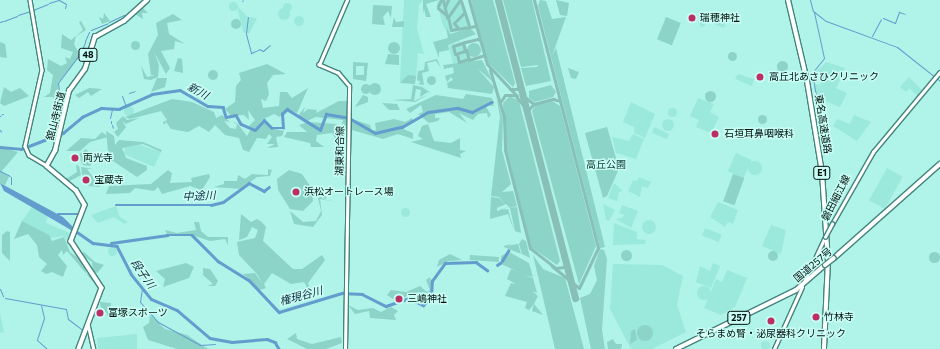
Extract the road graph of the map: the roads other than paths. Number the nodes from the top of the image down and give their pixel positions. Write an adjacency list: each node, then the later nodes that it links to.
1 (30, 0): 7 (main road)
2 (147, 0): 7 (main road, 舘山寺街道 / 48)
3 (347, 0): 12 (main road, 湖東和合線)
4 (789, 0): 15 (highway, 東名高速道路 / E1)
5 (940, 72): 8 (main road, 磐田細江線, bridge)
6 (940, 164): 8 (highway, 国道257号 / 257, bridge)
7 (48, 167): 9 (main road)
8 (802, 285): 13 (highway, 国道257号 / 257); 14 (main road, 磐田細江線)
9 (88, 324): 10 (main road); 11 (main road)
10 (79, 349)
11 (94, 349)
12 (345, 349)
13 (676, 349)
14 (774, 349)
15 (825, 349)

